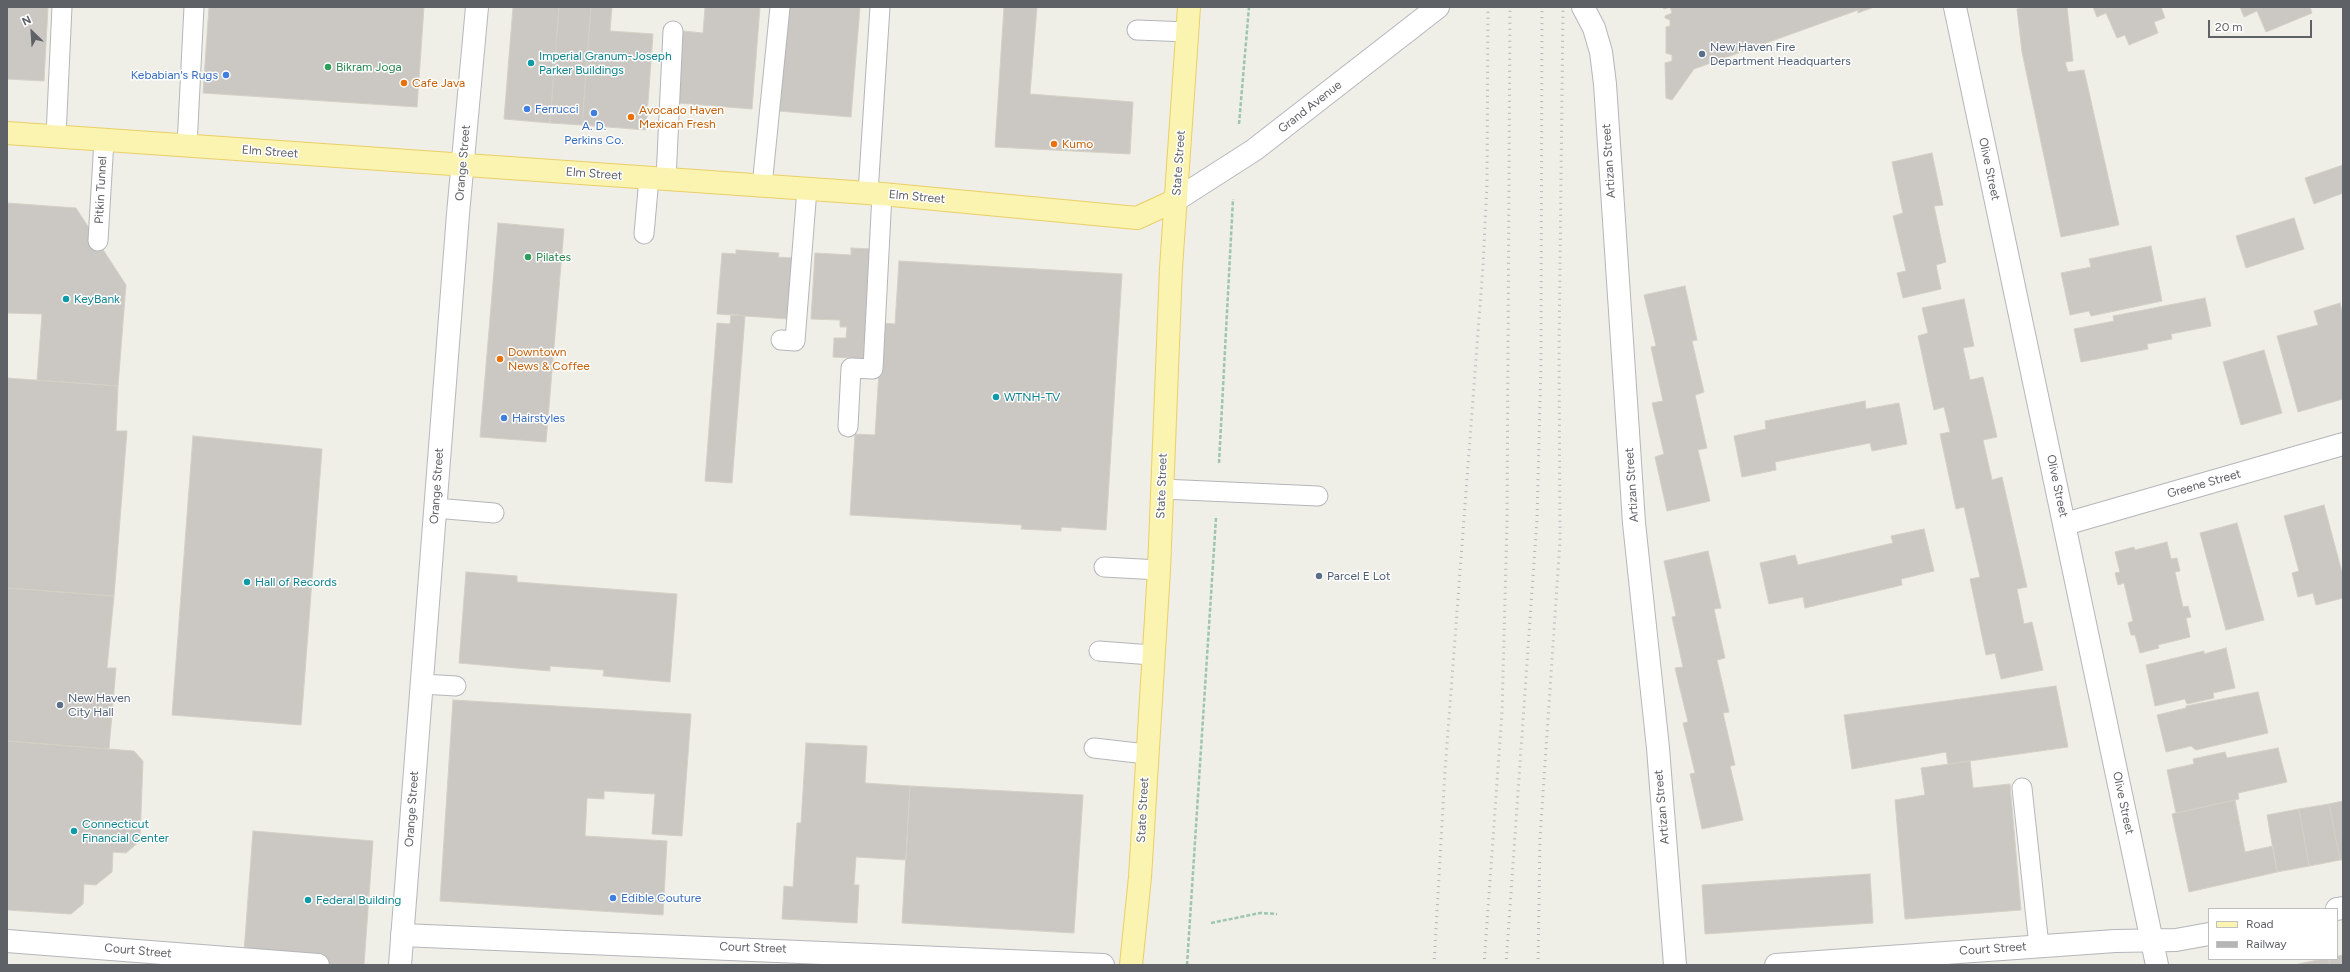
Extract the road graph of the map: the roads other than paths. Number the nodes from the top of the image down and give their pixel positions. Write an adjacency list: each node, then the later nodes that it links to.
1 (62, 7): 14 (lane)
2 (194, 7): 16 (lane)
3 (477, 7): 17 (street, Orange Street)
4 (780, 7): 19 (lane)
5 (880, 7): 21 (lane)
6 (1189, 7): 12 (main road, State Street)
7 (1438, 7): 22 (street, Grand Avenue)
8 (1583, 7): 51 (street, Artizan Street)
9 (1955, 7): 32 (street, Olive Street)
10 (1137, 30): 12 (lane)
11 (673, 31): 18 (lane)
12 (1188, 32): 22 (main road, State Street)
13 (7, 133): 14 (main road, Elm Street)
14 (56, 136): 15 (main road, Elm Street)
15 (104, 140): 16 (main road, Elm Street); 24 (lane, Pitkin Tunnel)
16 (187, 146): 17 (main road, Elm Street)
17 (462, 164): 18 (main road, Elm Street); 30 (street, Orange Street)
18 (658, 178): 19 (main road, Elm Street); 23 (lane)
19 (762, 186): 20 (main road, Elm Street)
20 (807, 188): 21 (main road, Elm Street); 25 (lane)
21 (875, 194): 22 (main road, Elm Street); 26 (lane)
22 (1176, 200): 28 (main road, State Street)
23 (644, 234)
24 (98, 241)
25 (781, 340)
26 (848, 427)
27 (2343, 444): 32 (street, Greene Street)
28 (1162, 489): 29 (lane); 34 (main road, State Street)
29 (1318, 496)
30 (436, 508): 31 (lane); 37 (street, Orange Street)
31 (494, 513)
32 (2065, 524): 44 (street, Olive Street)
33 (1104, 567): 34 (lane)
34 (1159, 570): 36 (main road, State Street)
35 (1099, 651): 36 (lane)
36 (1152, 655): 40 (main road, State Street)
37 (422, 684): 38 (lane); 42 (street, Orange Street)
38 (456, 686)
39 (1094, 748): 40 (lane)
40 (1146, 754): 50 (main road, State Street)
41 (2022, 788): 46 (lane)
42 (402, 934): 48 (street, Orange Street); 49 (street, Court Street)
43 (2208, 934): 44 (street, Court Street)
44 (2152, 940): 46 (street, Court Street); 53 (street, Olive Street)
45 (7, 941): 47 (street, Court Street)
46 (2039, 946): 52 (street, Court Street)
47 (318, 965)
48 (400, 965)
49 (1103, 965)
50 (1131, 965)
51 (1675, 965)
52 (1776, 965)
53 (2157, 965)

